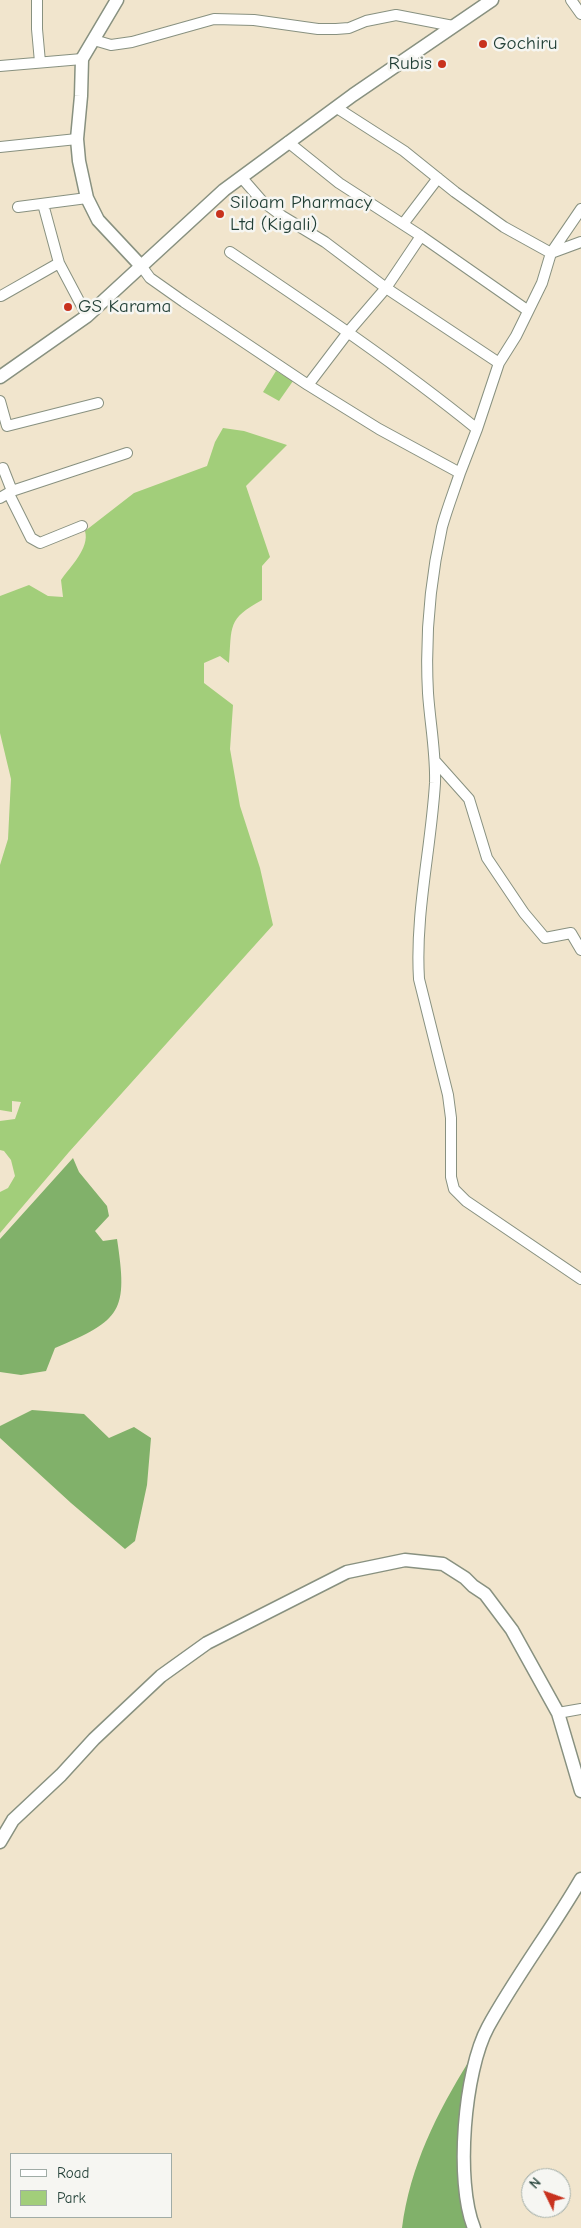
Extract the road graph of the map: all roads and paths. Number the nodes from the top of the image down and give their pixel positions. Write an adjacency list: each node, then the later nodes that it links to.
1 (37, 0): 9 (street)
2 (117, 0): 7 (main road)
3 (492, 0): 6 (main road)
4 (571, 0): 5 (street)
5 (581, 14)
6 (453, 26): 7 (street); 11 (main road)
7 (94, 40): 8 (main road)
8 (82, 59): 9 (street); 12 (main road)
9 (40, 62): 10 (street)
10 (0, 66)
11 (337, 108): 13 (main road); 16 (street)
12 (77, 139): 14 (street); 17 (main road)
13 (288, 142): 15 (main road); 21 (street)
14 (0, 147)
15 (242, 178): 27 (main road); 28 (street)
16 (438, 178): 21 (street); 25 (street)
17 (87, 198): 18 (street); 27 (main road)
18 (43, 204): 19 (street); 26 (street)
19 (18, 207)
20 (581, 209): 25 (street)
21 (403, 224): 22 (street)
22 (421, 236): 28 (street); 30 (street)
23 (581, 242): 25 (street)
24 (230, 252): 32 (street)
25 (552, 253): 30 (street)
26 (59, 263): 29 (street); 31 (street)
27 (142, 267): 31 (main road); 35 (street)
28 (386, 288): 32 (street); 33 (street)
29 (1, 296)
30 (527, 310): 33 (street)
31 (87, 316): 34 (main road)
32 (348, 331): 35 (street); 38 (street)
33 (499, 362): 38 (street)
34 (0, 377)
35 (308, 385): 41 (street)
36 (0, 401): 37 (street)
37 (98, 403)
38 (477, 429): 41 (street)
39 (127, 453): 42 (street)
40 (3, 468): 42 (street)
41 (460, 473): 44 (street)
42 (7, 494): 43 (street)
43 (82, 526)
44 (436, 762): 45 (street); 46 (street)
45 (581, 950)
46 (581, 1279)
47 (581, 1709): 48 (street)
48 (558, 1713): 49 (main road); 50 (main road)
49 (581, 1791)
50 (0, 1842)
51 (581, 1879): 52 (main road)
52 (474, 2228)

